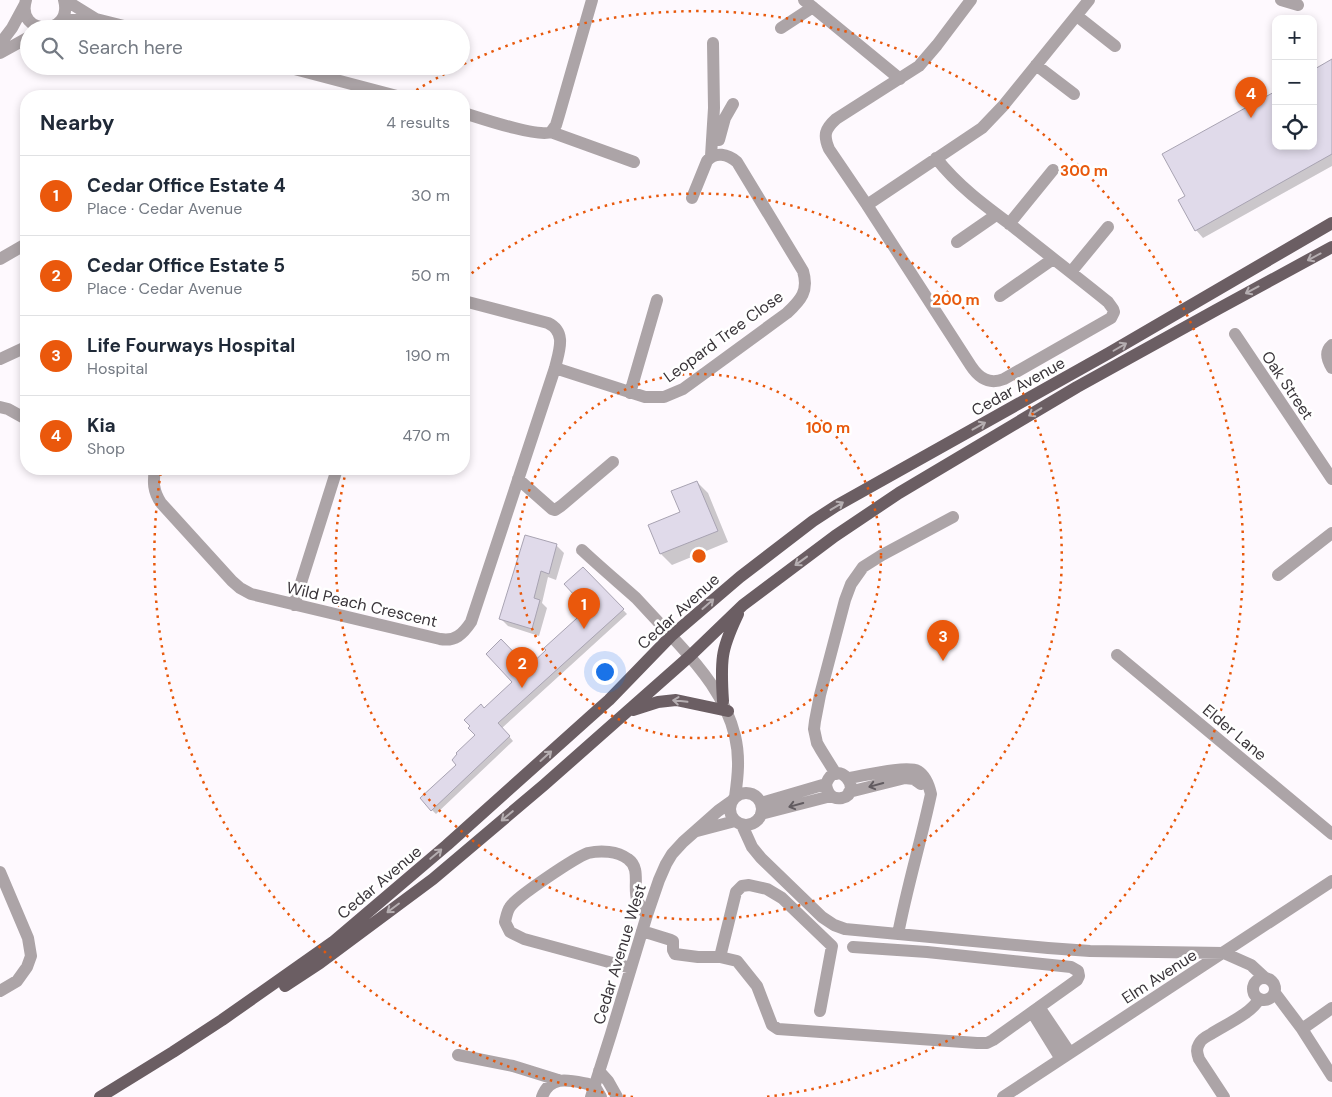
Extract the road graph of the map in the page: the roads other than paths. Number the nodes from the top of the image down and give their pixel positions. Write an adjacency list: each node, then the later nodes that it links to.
1 (64, 0): 10 (street); 12 (street)
2 (592, 0): 27 (street)
3 (1089, 0): 9 (street)
4 (1281, 0): 8 (street)
5 (25, 2): 11 (street); 17 (street)
6 (964, 2): 22 (street)
7 (809, 4): 14 (street); 22 (street)
8 (1298, 5)
9 (1077, 16): 18 (street); 20 (street)
10 (96, 18): 12 (street); 13 (street)
11 (29, 20)
12 (62, 20)
13 (103, 20)
14 (780, 28)
15 (20, 42): 19 (street)
16 (713, 43): 28 (street)
17 (0, 44)
18 (1115, 46)
19 (0, 53)
20 (1036, 64): 24 (street); 29 (street)
21 (309, 75): 23 (street)
22 (900, 79): 33 (street)
23 (352, 90)
24 (1074, 94)
25 (734, 104): 28 (street)
26 (470, 115): 27 (street)
27 (551, 132): 30 (street)
28 (713, 155): 32 (street); 53 (street, Leopard Tree Close)
29 (936, 158): 33 (street); 34 (street)
30 (634, 162)
31 (1053, 170): 36 (street)
32 (692, 198)
33 (867, 205): 43 (street)
34 (996, 215): 36 (street); 38 (street)
35 (1332, 223): 67 (main road, Cedar Avenue, one-way to 35)
36 (1009, 224): 42 (street)
37 (1108, 227): 43 (street)
38 (957, 242)
39 (20, 247): 41 (street)
40 (1332, 248): 66 (main road, Cedar Avenue, one-way to 66)
41 (0, 259)
42 (1054, 259): 43 (street); 44 (street)
43 (1071, 272)
44 (1000, 296)
45 (657, 300): 53 (street)
46 (470, 303): 51 (street, Wild Peach Crescent)
47 (1235, 334): 60 (street, Oak Street)
48 (1332, 345): 52 (street)
49 (20, 350): 50 (street)
50 (0, 360)
51 (555, 368): 53 (street, Leopard Tree Close); 59 (street, Wild Peach Crescent)
52 (1332, 368)
53 (630, 393)
54 (0, 407): 55 (street)
55 (20, 416)
56 (613, 462): 59 (street)
57 (154, 475): 65 (street, Wild Peach Crescent)
58 (335, 475): 65 (street)
59 (518, 479): 65 (street, Wild Peach Crescent)
60 (1332, 479)
61 (953, 517): 73 (street)
62 (1332, 533): 64 (street)
63 (582, 550): 67 (street)
64 (1278, 574)
65 (294, 605)
66 (743, 605): 69 (main road, Cedar Avenue); 70 (main road)
67 (672, 636): 69 (street); 105 (main road, Cedar Avenue, one-way to 67)
68 (1116, 655): 81 (street, Elder Lane)
69 (690, 656): 70 (street); 71 (main road, Cedar Avenue)
70 (725, 706): 71 (main road, one-way to 71); 72 (street)
71 (626, 712): 106 (main road, Cedar Avenue, one-way to 106)
72 (739, 767): 75 (street); 77 (street)
73 (834, 783): 74 (street); 74 (street); 76 (street); 78 (street)
74 (849, 792): 76 (street, one-way to 74)
75 (749, 793): 77 (street, Cedar Avenue West); 78 (street)
76 (931, 794): 86 (street)
77 (733, 799): 79 (street); 80 (street, Cedar Avenue West)
78 (761, 809): 79 (street)
79 (743, 823): 80 (street); 86 (street)
80 (695, 831): 84 (street, Cedar Avenue West)
81 (1332, 834)
82 (0, 872): 92 (street)
83 (1332, 881): 88 (street, Elm Avenue)
84 (647, 915): 85 (street, Cedar Avenue West); 90 (street)
85 (642, 931): 89 (street); 90 (street, Cedar Avenue West)
86 (898, 934): 88 (street)
87 (853, 947): 97 (street)
88 (1224, 953): 91 (street); 100 (street, Elm Avenue)
89 (720, 957): 96 (street); 97 (street)
90 (631, 968): 101 (street, Cedar Avenue West)
91 (1264, 977): 93 (street); 94 (street)
92 (0, 991)
93 (1275, 993): 94 (street); 98 (street)
94 (1259, 999): 111 (street)
95 (1332, 1008): 98 (street)
96 (820, 1010)
97 (1035, 1010): 100 (street)
98 (1302, 1029): 102 (street)
99 (458, 1055): 103 (street)
100 (1065, 1056): 110 (street, Elm Avenue)
101 (599, 1071): 104 (street, Cedar Avenue West); 109 (street)
102 (1332, 1076)
103 (558, 1080): 104 (street); 107 (street)
104 (593, 1091): 108 (street)
105 (100, 1097)
106 (116, 1097)
107 (542, 1097)
108 (601, 1097)
109 (617, 1097)
110 (1003, 1097)
111 (1224, 1097)

